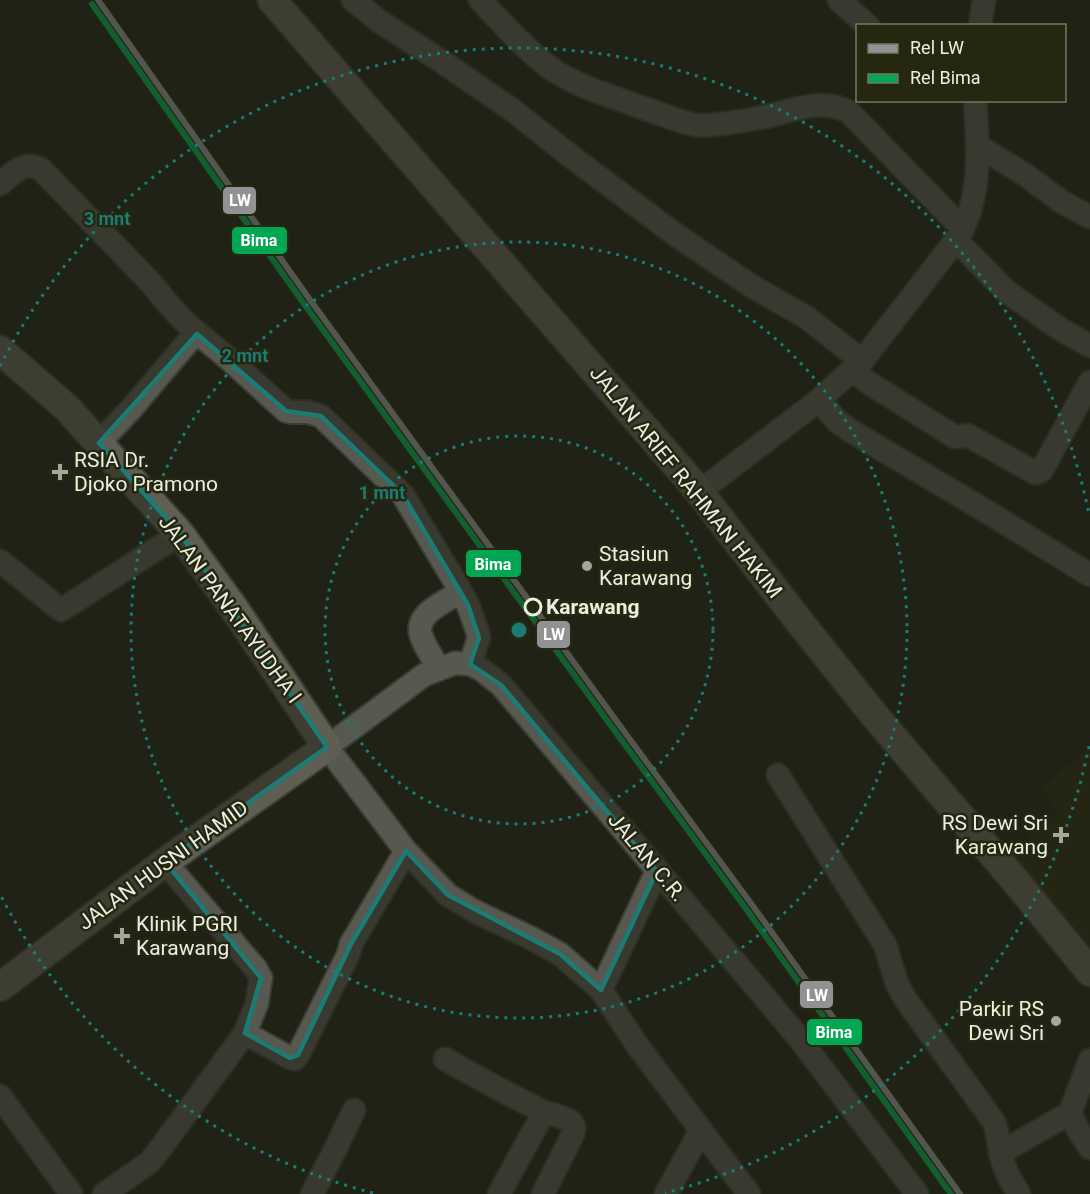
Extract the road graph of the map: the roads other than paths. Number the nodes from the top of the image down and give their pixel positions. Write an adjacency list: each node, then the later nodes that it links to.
1 (272, 0): 20 (main road, JALAN ARIEF RAHMAN HAKIM)
2 (352, 0): 16 (street)
3 (480, 0): 12 (street)
4 (838, 0): 6 (street)
5 (984, 0): 7 (street)
6 (866, 24)
7 (980, 24)
8 (975, 102): 9 (street)
9 (978, 145): 11 (street); 12 (street)
10 (0, 184): 13 (street)
11 (1090, 218)
12 (960, 235): 14 (street); 16 (street)
13 (197, 334): 19 (street); 24 (street)
14 (1090, 346)
15 (0, 350): 19 (main road, JALAN PANATAYUDHA I)
16 (857, 365): 17 (street); 18 (street)
17 (1090, 382)
18 (819, 400): 20 (street); 23 (street)
19 (99, 443): 21 (main road, JALAN PANATAYUDHA I)
20 (699, 492): 32 (main road, JALAN ARIEF RAHMAN HAKIM)
21 (180, 534): 22 (street); 27 (main road, JALAN PANATAYUDHA I)
22 (0, 561)
23 (1090, 576)
24 (461, 592): 25 (street); 26 (street)
25 (470, 664): 26 (street); 31 (street, JALAN C.R.)
26 (440, 669): 27 (street)
27 (327, 747): 29 (street); 30 (main road, JALAN HUSNI HAMID)
28 (778, 775): 44 (street)
29 (406, 851): 34 (street); 35 (street)
30 (165, 862): 33 (main road, JALAN HUSNI HAMID); 35 (street)
31 (657, 871): 34 (street); 45 (street, JALAN C.R.)
32 (1090, 972)
33 (0, 987)
34 (600, 990): 42 (street)
35 (245, 1033): 47 (street)
36 (445, 1059): 40 (street)
37 (1090, 1060): 41 (street)
38 (0, 1096): 46 (street)
39 (354, 1110): 48 (street)
40 (544, 1112): 49 (street); 50 (street)
41 (1070, 1113): 43 (street); 44 (street)
42 (701, 1130): 51 (street); 52 (street)
43 (1090, 1148)
44 (1000, 1153): 53 (street)
45 (915, 1193)
46 (71, 1194)
47 (104, 1194)
48 (312, 1194)
49 (499, 1194)
50 (543, 1194)
51 (666, 1194)
52 (749, 1194)
53 (1019, 1194)

